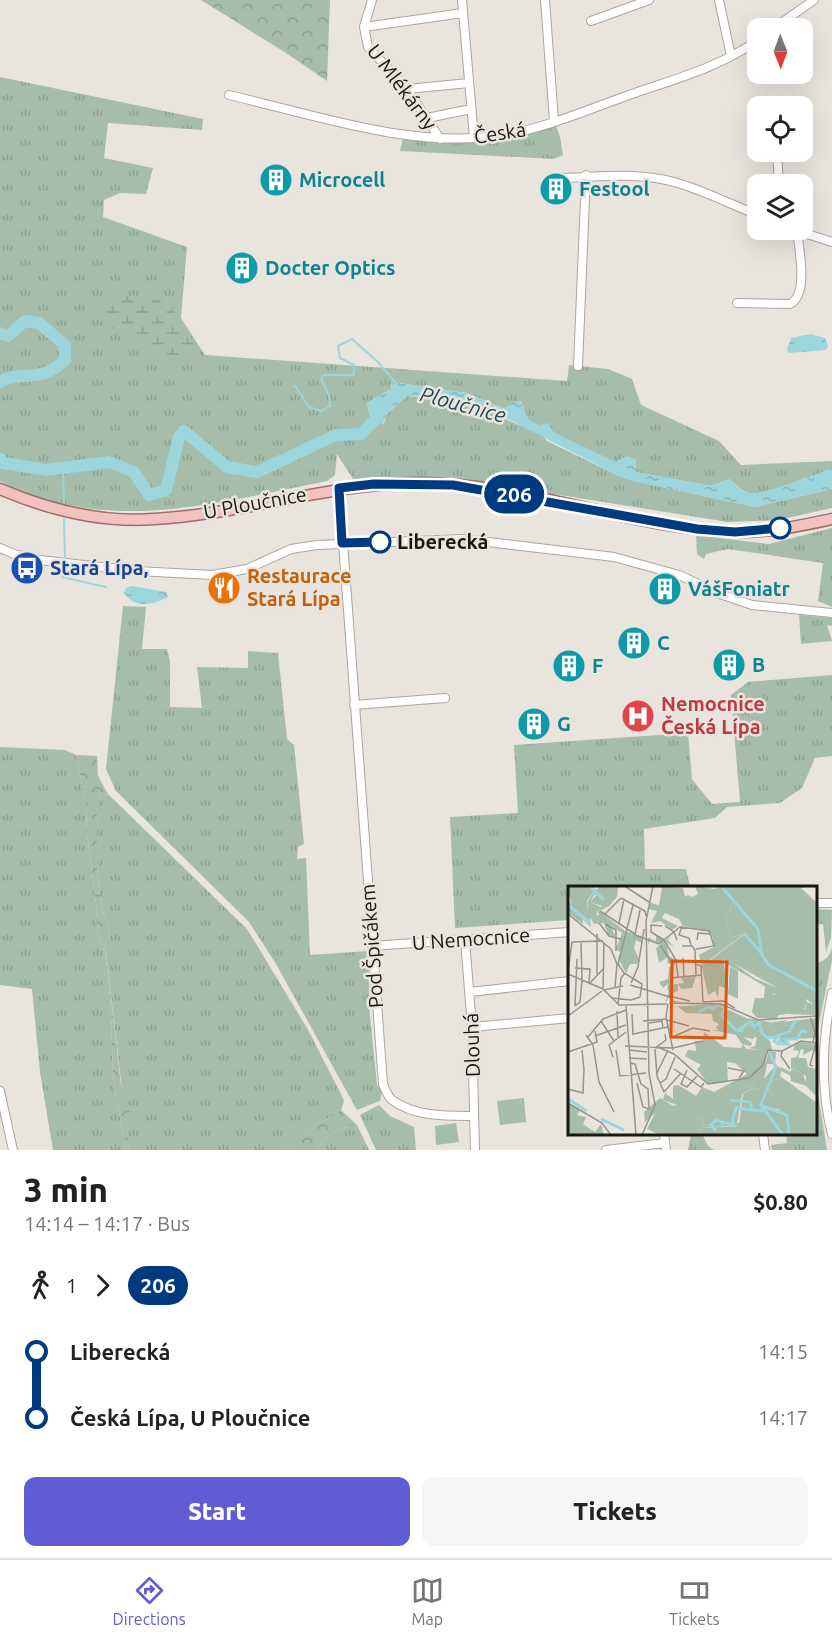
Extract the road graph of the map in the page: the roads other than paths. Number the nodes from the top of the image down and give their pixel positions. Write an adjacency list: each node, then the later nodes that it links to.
1 (372, 0): 10 (street, U Mlékárny)
2 (462, 0): 7 (street)
3 (545, 0): 18 (street)
4 (649, 0): 9 (street)
5 (719, 0): 12 (street)
6 (814, 0): 8 (street)
7 (463, 13): 10 (street); 13 (street)
8 (788, 18)
9 (591, 21)
10 (364, 27): 14 (street, U Mlékárny)
11 (747, 47): 12 (street, Česká)
12 (731, 56): 18 (street, Česká)
13 (469, 82): 14 (street); 16 (street)
14 (407, 89): 17 (street, U Mlékárny)
15 (229, 95): 20 (street, Česká)
16 (471, 109): 17 (street); 19 (street)
17 (427, 118): 20 (street, U Mlékárny)
18 (554, 121): 19 (street, Česká)
19 (474, 138): 20 (street, Česká)
20 (440, 139)
21 (586, 175): 22 (street); 23 (street); 28 (street)
22 (553, 178)
23 (747, 211)
24 (813, 236): 26 (street)
25 (797, 240): 27 (street)
26 (832, 242)
27 (737, 303)
28 (578, 366)
29 (339, 488): 30 (main road, U Ploučnice); 31 (main road, U Ploučnice); 32 (street, Pod Špičákem)
30 (0, 489)
31 (832, 519)
32 (342, 543): 33 (street); 34 (street); 36 (street, Pod Špičákem)
33 (1, 550)
34 (832, 613)
35 (445, 699): 36 (street)
36 (354, 705): 39 (street, Pod Špičákem)
37 (568, 932): 38 (street, U Nemocnice)
38 (465, 940): 39 (street, U Nemocnice); 41 (street, Dlouhá)
39 (372, 946): 46 (street, Pod Špičákem)
40 (568, 981): 41 (street)
41 (470, 992): 44 (street, Dlouhá)
42 (832, 993): 47 (street)
43 (568, 1018): 44 (street)
44 (472, 1027): 46 (street, Dlouhá)
45 (0, 1091): 50 (street)
46 (474, 1116): 51 (street, Dlouhá)
47 (832, 1134)
48 (763, 1135): 53 (street)
49 (665, 1142): 52 (street)
50 (13, 1150)
51 (475, 1150)
52 (606, 1150)
53 (765, 1150)

